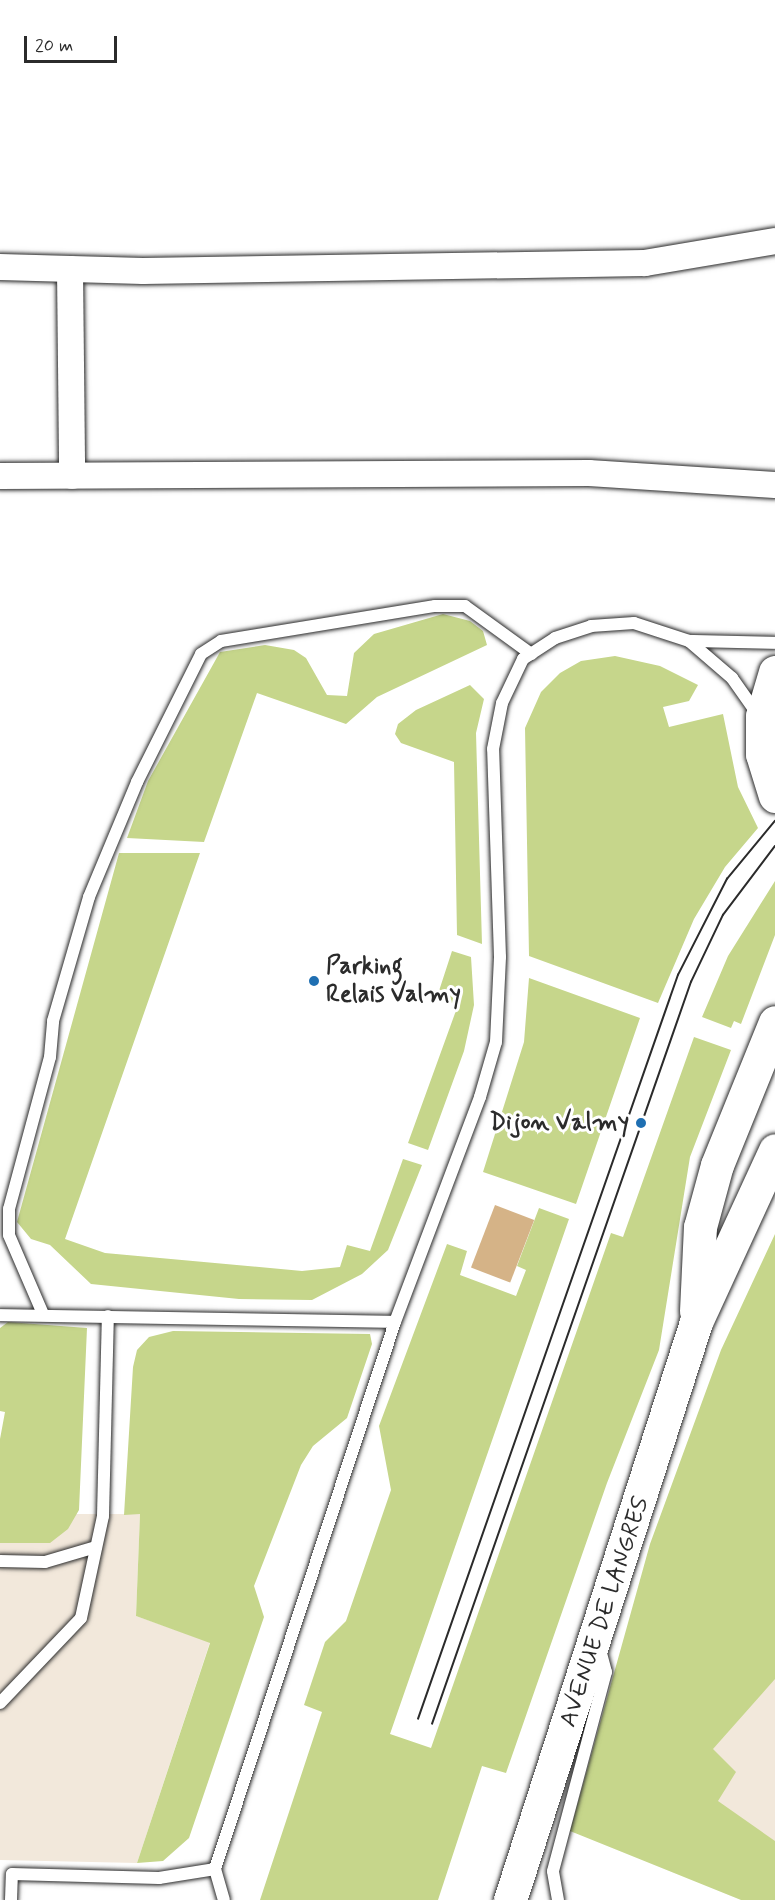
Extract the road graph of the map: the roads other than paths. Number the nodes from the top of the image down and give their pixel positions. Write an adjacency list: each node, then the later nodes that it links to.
1 (775, 241): 3 (street)
2 (0, 267): 3 (street)
3 (70, 269): 5 (street)
4 (0, 476): 5 (street)
5 (72, 476): 6 (street)
6 (775, 485)
7 (689, 641): 8 (lane); 9 (lane); 11 (lane)
8 (775, 643)
9 (531, 654): 15 (lane); 18 (lane)
10 (775, 672): 11 (main road)
11 (762, 725): 12 (main road)
12 (775, 796)
13 (775, 1022): 19 (main road, AVENUE DE LANGRES)
14 (775, 1150): 19 (main road, AVENUE DE LANGRES)
15 (43, 1314): 16 (lane); 17 (lane)
16 (0, 1315)
17 (108, 1316): 18 (lane); 20 (lane)
18 (396, 1322): 24 (lane)
19 (696, 1322): 22 (main road, AVENUE DE LANGRES)
20 (96, 1547): 21 (lane); 23 (lane)
21 (0, 1561)
22 (597, 1639): 28 (main road, AVENUE DE LANGRES); 29 (lane)
23 (0, 1703)
24 (215, 1869): 25 (lane); 27 (lane)
25 (6, 1874): 26 (lane)
26 (11, 1900)
27 (224, 1900)
28 (510, 1900)
29 (558, 1900)

